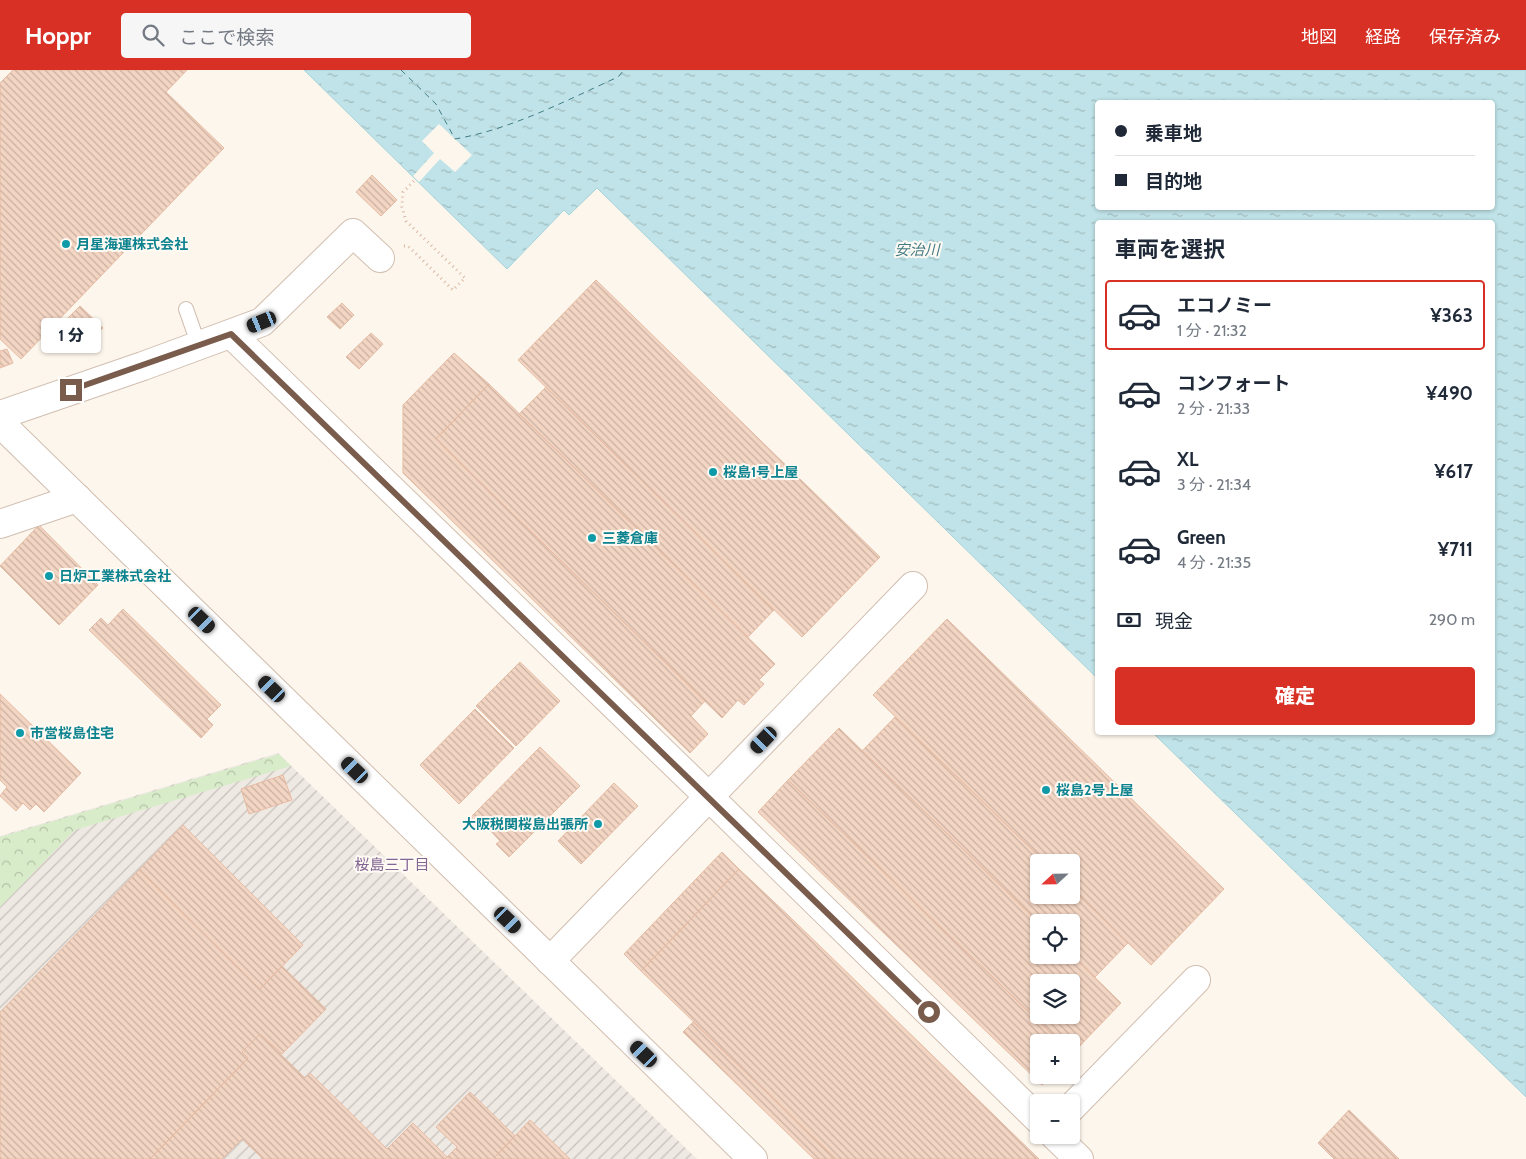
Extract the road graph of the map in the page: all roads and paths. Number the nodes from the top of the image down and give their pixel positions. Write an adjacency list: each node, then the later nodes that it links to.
1 (416, 179): 2 (path)
2 (408, 246)
3 (380, 258): 5 (street)
4 (186, 309): 6 (lane)
5 (231, 334): 6 (street); 12 (street)
6 (199, 346): 7 (street)
7 (0, 415)
8 (0, 423): 9 (street)
9 (77, 498): 10 (street); 13 (street)
10 (0, 524)
11 (913, 586): 12 (street)
12 (709, 796): 13 (street); 16 (street)
13 (550, 961): 18 (street)
14 (1196, 980): 15 (street)
15 (1080, 1099)
16 (1030, 1111)
17 (1063, 1144): 19 (street)
18 (753, 1159)
19 (1079, 1159)

